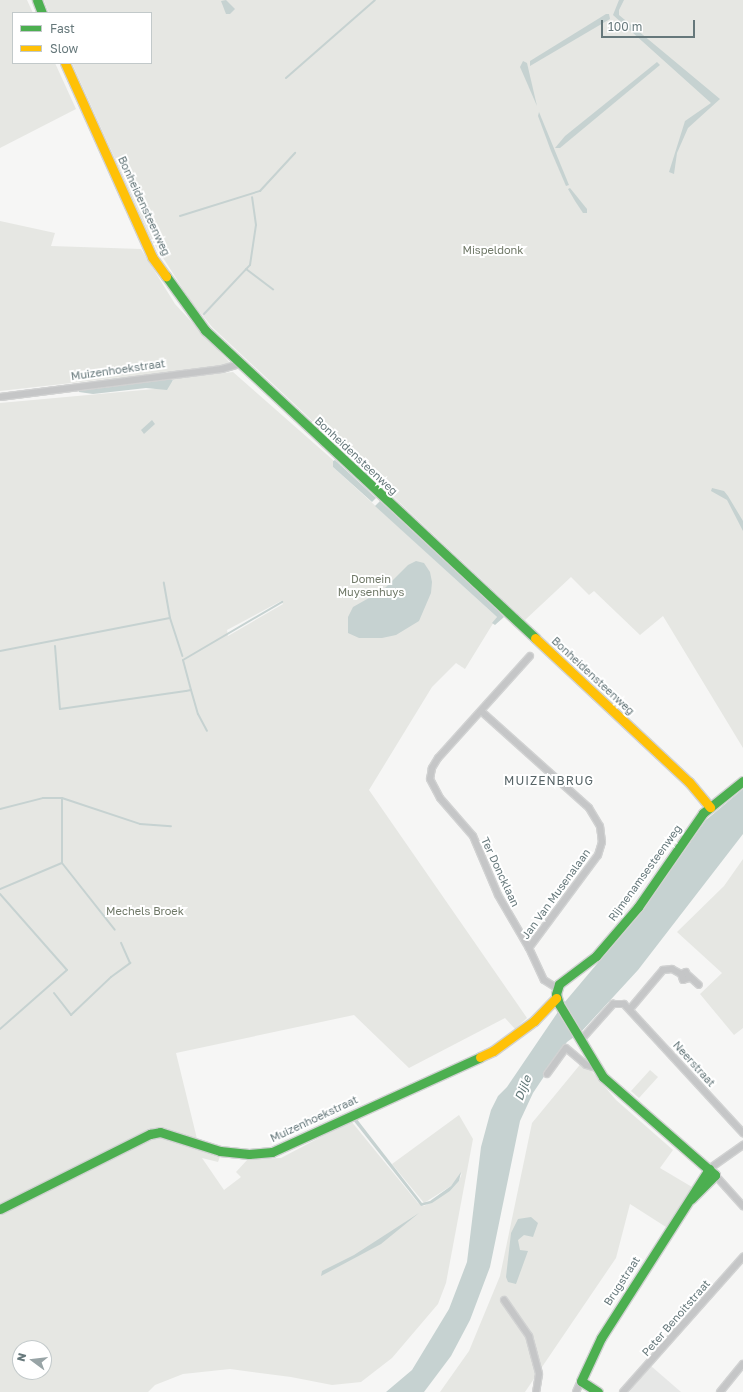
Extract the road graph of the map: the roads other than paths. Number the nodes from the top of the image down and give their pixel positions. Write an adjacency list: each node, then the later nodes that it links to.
1 (37, 0): 2 (street)
2 (42, 12)
3 (65, 64): 4 (street, Bonheidensteenweg)
4 (239, 364): 5 (street, Muizenhoekstraat); 9 (street, Bonheidensteenweg)
5 (0, 397)
6 (530, 656): 7 (street, Ter Doncklaan)
7 (481, 711): 10 (street, Ter Doncklaan); 10 (street, Jan Van Musenalaan)
8 (743, 781): 9 (street, Rijmenamsesteenweg)
9 (710, 807): 12 (street, Rijmenamsesteenweg)
10 (529, 948): 12 (street, Ter Doncklaan)
11 (700, 985): 14 (street)
12 (557, 988): 13 (street)
13 (558, 1001): 15 (street); 22 (street, Muizenhoekstraat)
14 (630, 1009): 15 (street); 18 (street, Neerstraat)
15 (579, 1040): 16 (street)
16 (596, 1068): 17 (street); 20 (street)
17 (548, 1074)
18 (743, 1133)
19 (743, 1144): 20 (street)
20 (712, 1172): 21 (street); 26 (street, Brugstraat)
21 (743, 1206)
22 (0, 1209)
23 (743, 1257): 30 (street, Peter Benoitstraat)
24 (504, 1300): 27 (street)
25 (743, 1364): 31 (street)
26 (581, 1381): 28 (street); 29 (street)
27 (536, 1392)
28 (576, 1392)
29 (598, 1392)
30 (623, 1392)
31 (720, 1392)

